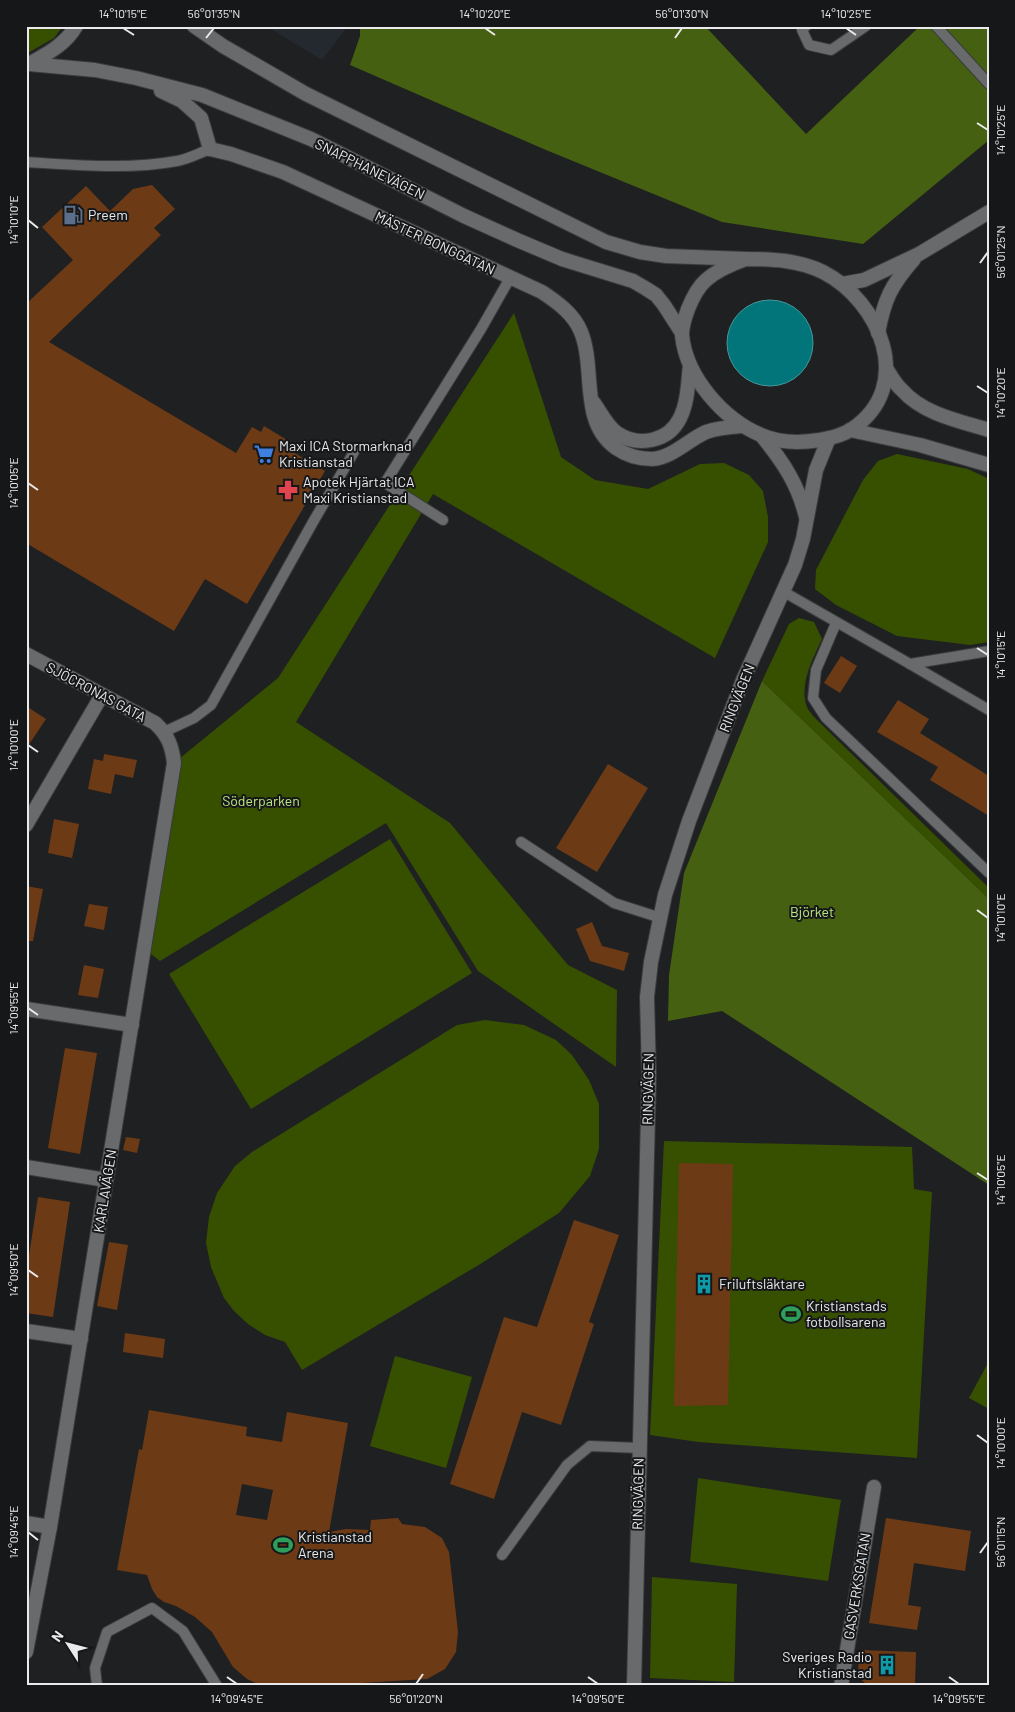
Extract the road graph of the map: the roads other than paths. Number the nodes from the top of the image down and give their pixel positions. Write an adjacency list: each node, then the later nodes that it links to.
1 (76, 26): 6 (street)
2 (806, 26): 3 (lane)
3 (866, 26)
4 (936, 26): 8 (lane)
5 (200, 28): 13 (street)
6 (28, 64): 7 (street, SNAPPHANEVÄGEN)
7 (136, 78): 9 (street); 16 (street, SNAPPHANEVÄGEN)
8 (989, 84)
9 (210, 149): 10 (lane); 14 (street, MÄSTER BONGGATAN)
10 (26, 162)
11 (989, 212): 12 (street)
12 (919, 254): 15 (street); 17 (street)
13 (746, 259): 15 (street); 16 (street)
14 (510, 278): 20 (street, MÄSTER BONGGATAN); 28 (lane)
15 (842, 284): 17 (street)
16 (682, 333): 18 (street)
17 (878, 333): 19 (street)
18 (690, 365): 20 (street, MÄSTER BONGGATAN); 21 (street)
19 (886, 368): 22 (street); 23 (street)
20 (592, 400): 21 (street, MÄSTER BONGGATAN)
21 (743, 426): 24 (street)
22 (850, 430): 25 (street); 27 (street)
23 (989, 430)
24 (762, 436): 25 (street); 29 (street)
25 (829, 438): 29 (street, RINGVÄGEN)
26 (354, 452): 37 (lane)
27 (989, 464)
28 (443, 520)
29 (807, 520): 30 (street, RINGVÄGEN)
30 (784, 592): 31 (lane); 41 (street, RINGVÄGEN)
31 (836, 623): 34 (lane); 40 (lane)
32 (989, 651): 34 (lane)
33 (26, 654): 35 (street, SJÖCRONAS GATA)
34 (910, 664): 36 (lane)
35 (102, 695): 37 (street, SJÖCRONAS GATA); 38 (street)
36 (989, 710)
37 (164, 732): 43 (street, KARLAVÄGEN)
38 (26, 825)
39 (521, 842): 41 (lane)
40 (989, 873)
41 (660, 918): 48 (street, RINGVÄGEN)
42 (26, 1009): 43 (street)
43 (132, 1025): 45 (street, KARLAVÄGEN)
44 (26, 1167): 45 (street)
45 (106, 1180): 47 (street, KARLAVÄGEN)
46 (26, 1331): 47 (street)
47 (81, 1339): 51 (street, KARLAVÄGEN)
48 (639, 1448): 52 (lane); 56 (street, RINGVÄGEN)
49 (874, 1487): 57 (street, GASVERKSGATAN)
50 (26, 1523): 51 (street)
51 (50, 1527): 53 (street, KARLAVÄGEN)
52 (502, 1555)
53 (26, 1652)
54 (97, 1686): 55 (lane)
55 (217, 1686)
56 (634, 1686)
57 (841, 1686)

